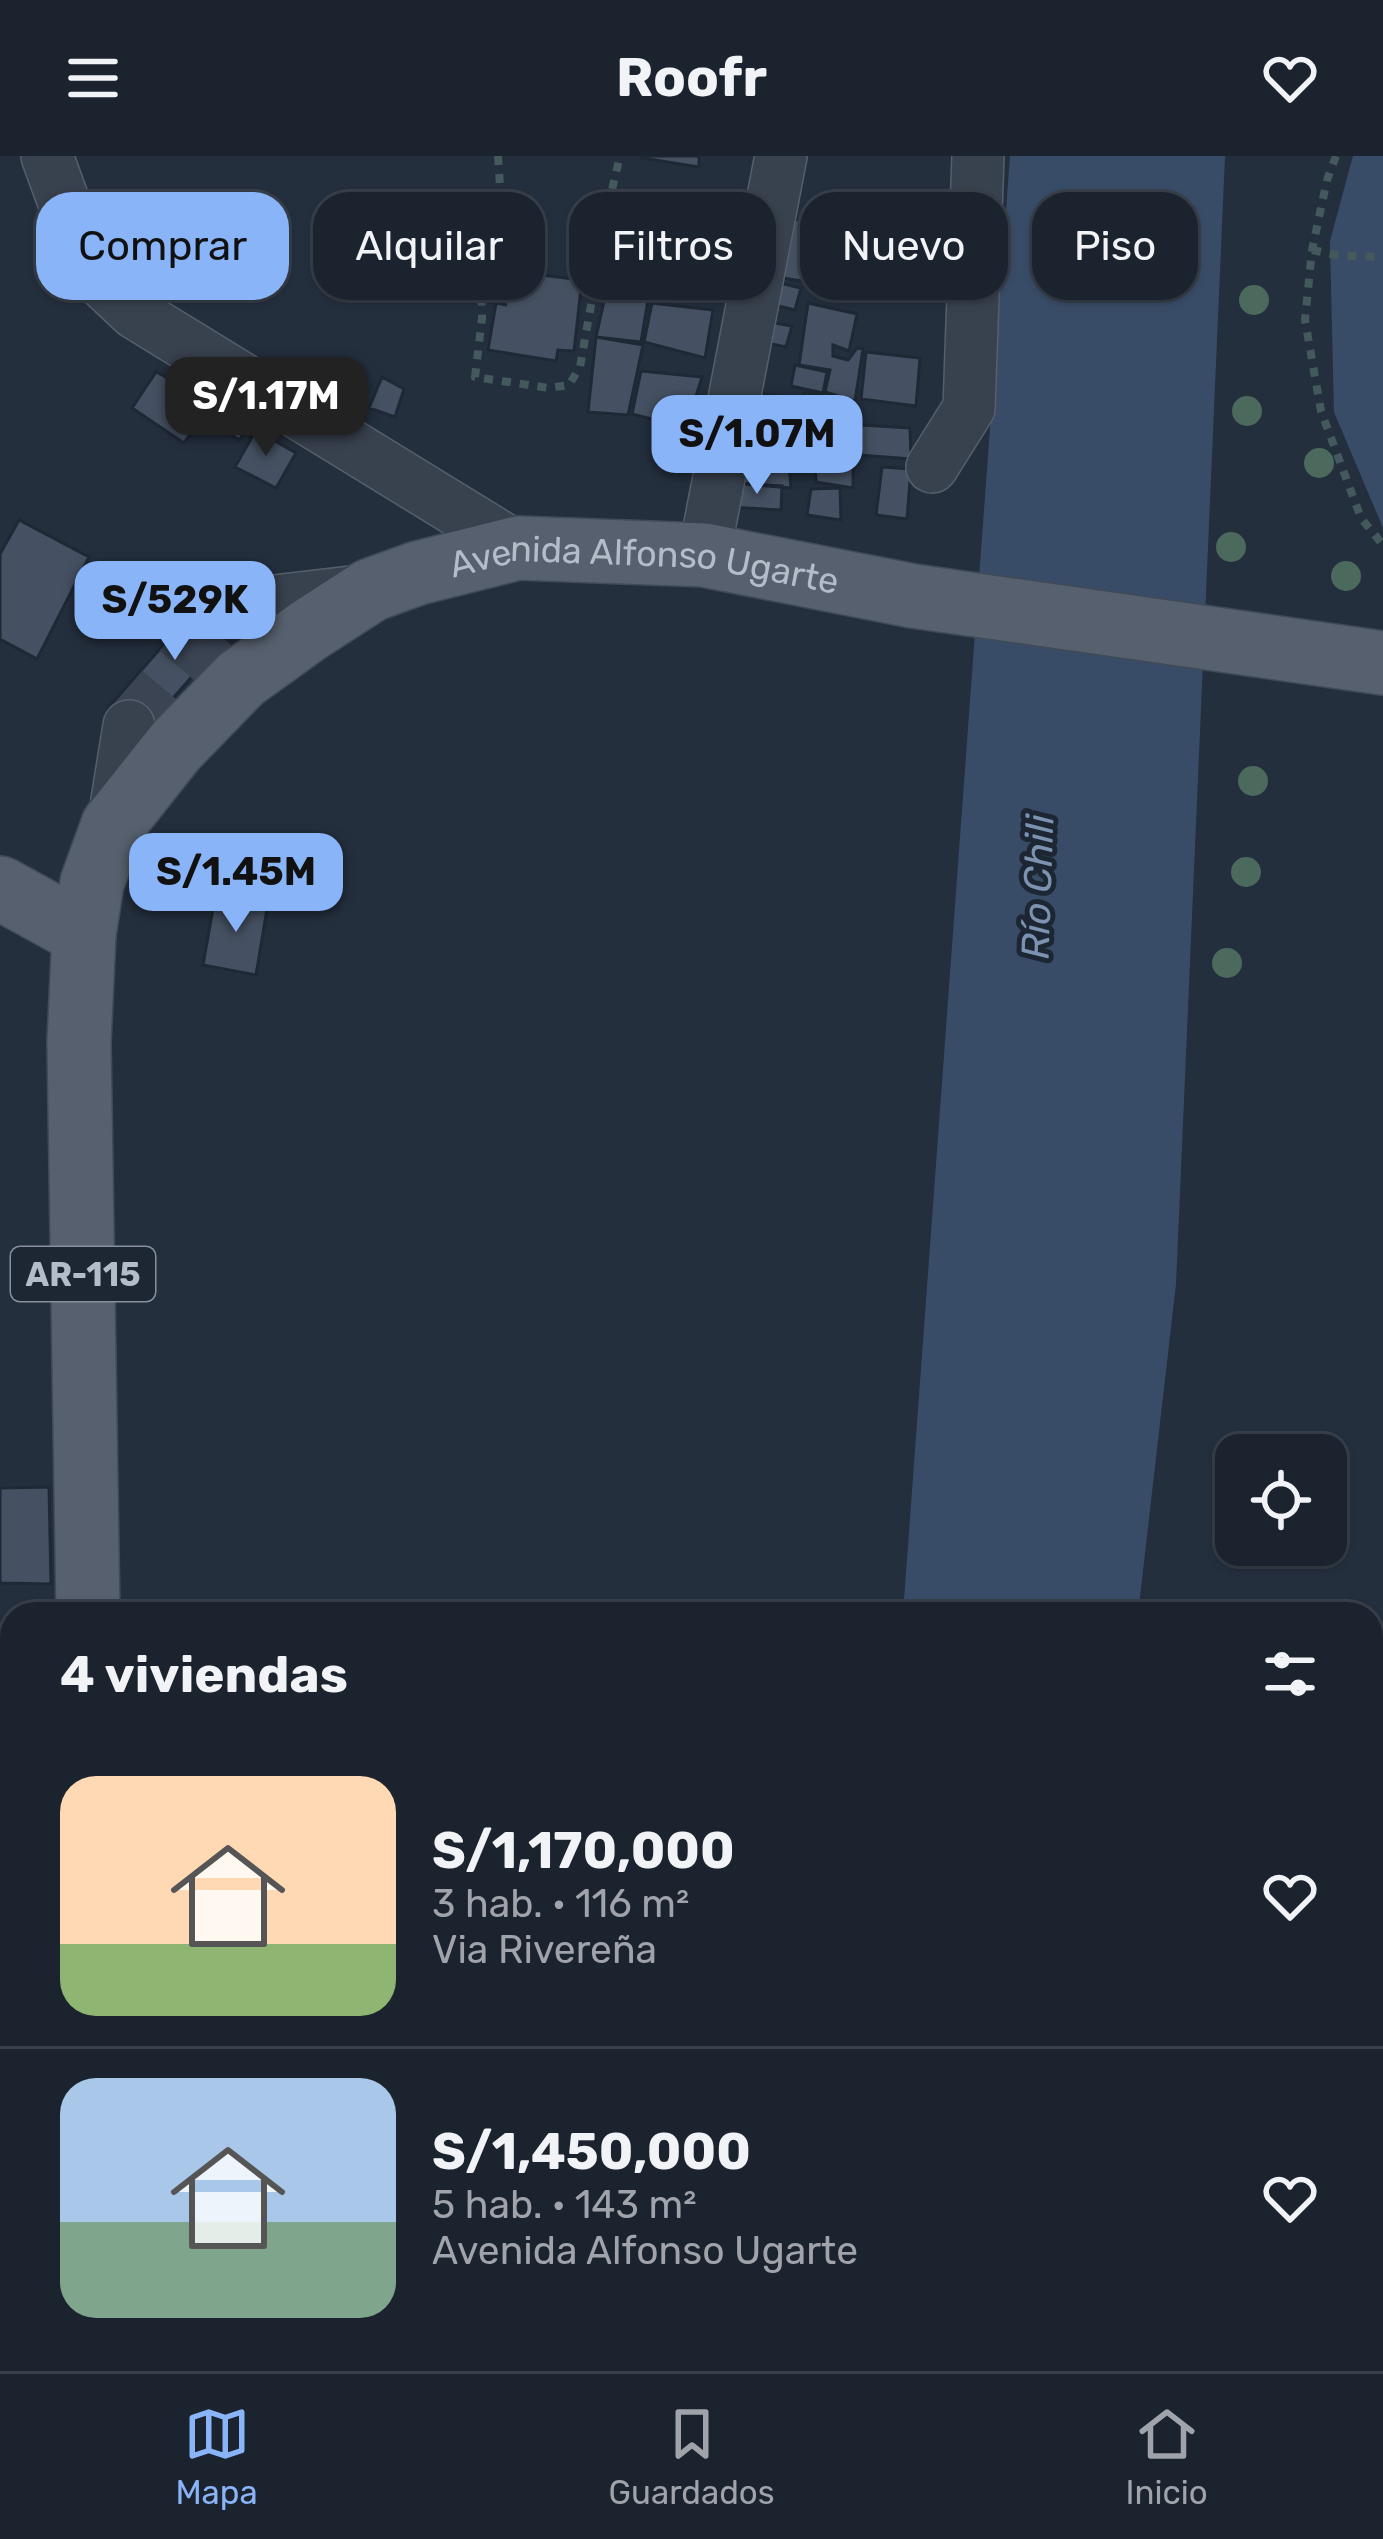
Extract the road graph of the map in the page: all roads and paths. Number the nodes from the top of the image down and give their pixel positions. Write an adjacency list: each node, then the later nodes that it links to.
1 (47, 156): 11 (street)
2 (498, 156): 3 (path)
3 (620, 156)
4 (781, 156): 12 (street)
5 (978, 156): 9 (street)
6 (1336, 156): 7 (path)
7 (1312, 250): 8 (path); 10 (path)
8 (1383, 256)
9 (932, 467)
10 (1383, 545)
11 (518, 548): 12 (main road, Avenida Alfonso Ugarte); 13 (main road, Avenida Alfonso Ugarte)
12 (704, 555): 15 (main road, Avenida Alfonso Ugarte)
13 (370, 590): 14 (street); 17 (main road, Avenida Alfonso Ugarte)
14 (231, 606)
15 (1383, 663)
16 (129, 726): 17 (street)
17 (113, 825): 19 (main road, Avenida Alfonso Ugarte)
18 (0, 888): 19 (main road)
19 (84, 934): 20 (main road, AR-115)
20 (88, 1602)

